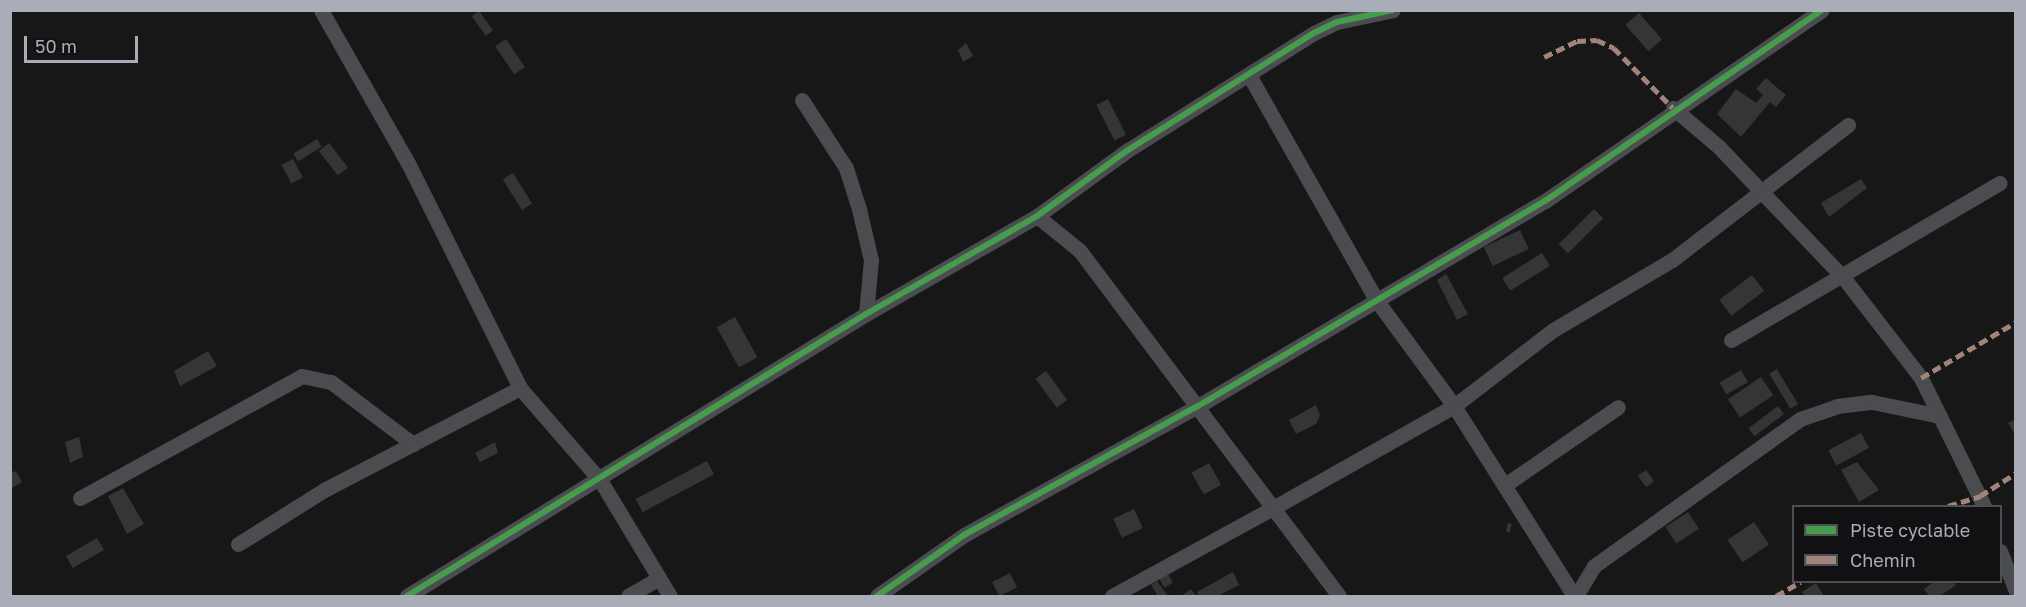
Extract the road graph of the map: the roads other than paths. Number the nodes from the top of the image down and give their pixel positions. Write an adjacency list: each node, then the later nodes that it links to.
1 (321, 10): 15 (street)
2 (1393, 10): 4 (street)
3 (1822, 10): 6 (street)
4 (1249, 75): 10 (street); 12 (street)
5 (802, 100): 13 (street)
6 (1673, 108): 9 (street); 12 (street)
7 (1848, 125): 9 (street)
8 (2000, 183): 11 (street)
9 (1762, 194): 11 (street); 17 (street)
10 (1037, 216): 13 (street); 16 (street)
11 (1843, 277): 14 (street); 19 (street)
12 (1377, 301): 16 (street); 17 (street)
13 (866, 314): 21 (street)
14 (1731, 340)
15 (520, 388): 20 (street); 21 (street)
16 (1198, 406): 25 (street); 33 (street)
17 (1454, 406): 22 (street); 25 (street)
18 (1618, 407): 22 (street)
19 (1940, 416): 24 (street); 36 (street)
20 (413, 444): 23 (street); 26 (street)
21 (600, 480): 28 (street); 30 (street)
22 (1505, 485): 36 (street)
23 (80, 498)
24 (1983, 505)
25 (1273, 508): 34 (street); 35 (street)
26 (238, 544)
27 (2002, 554): 29 (street)
28 (659, 578): 31 (street); 32 (street)
29 (2016, 591)
30 (407, 597)
31 (627, 597)
32 (670, 597)
33 (877, 597)
34 (1112, 597)
35 (1339, 597)
36 (1575, 597)

